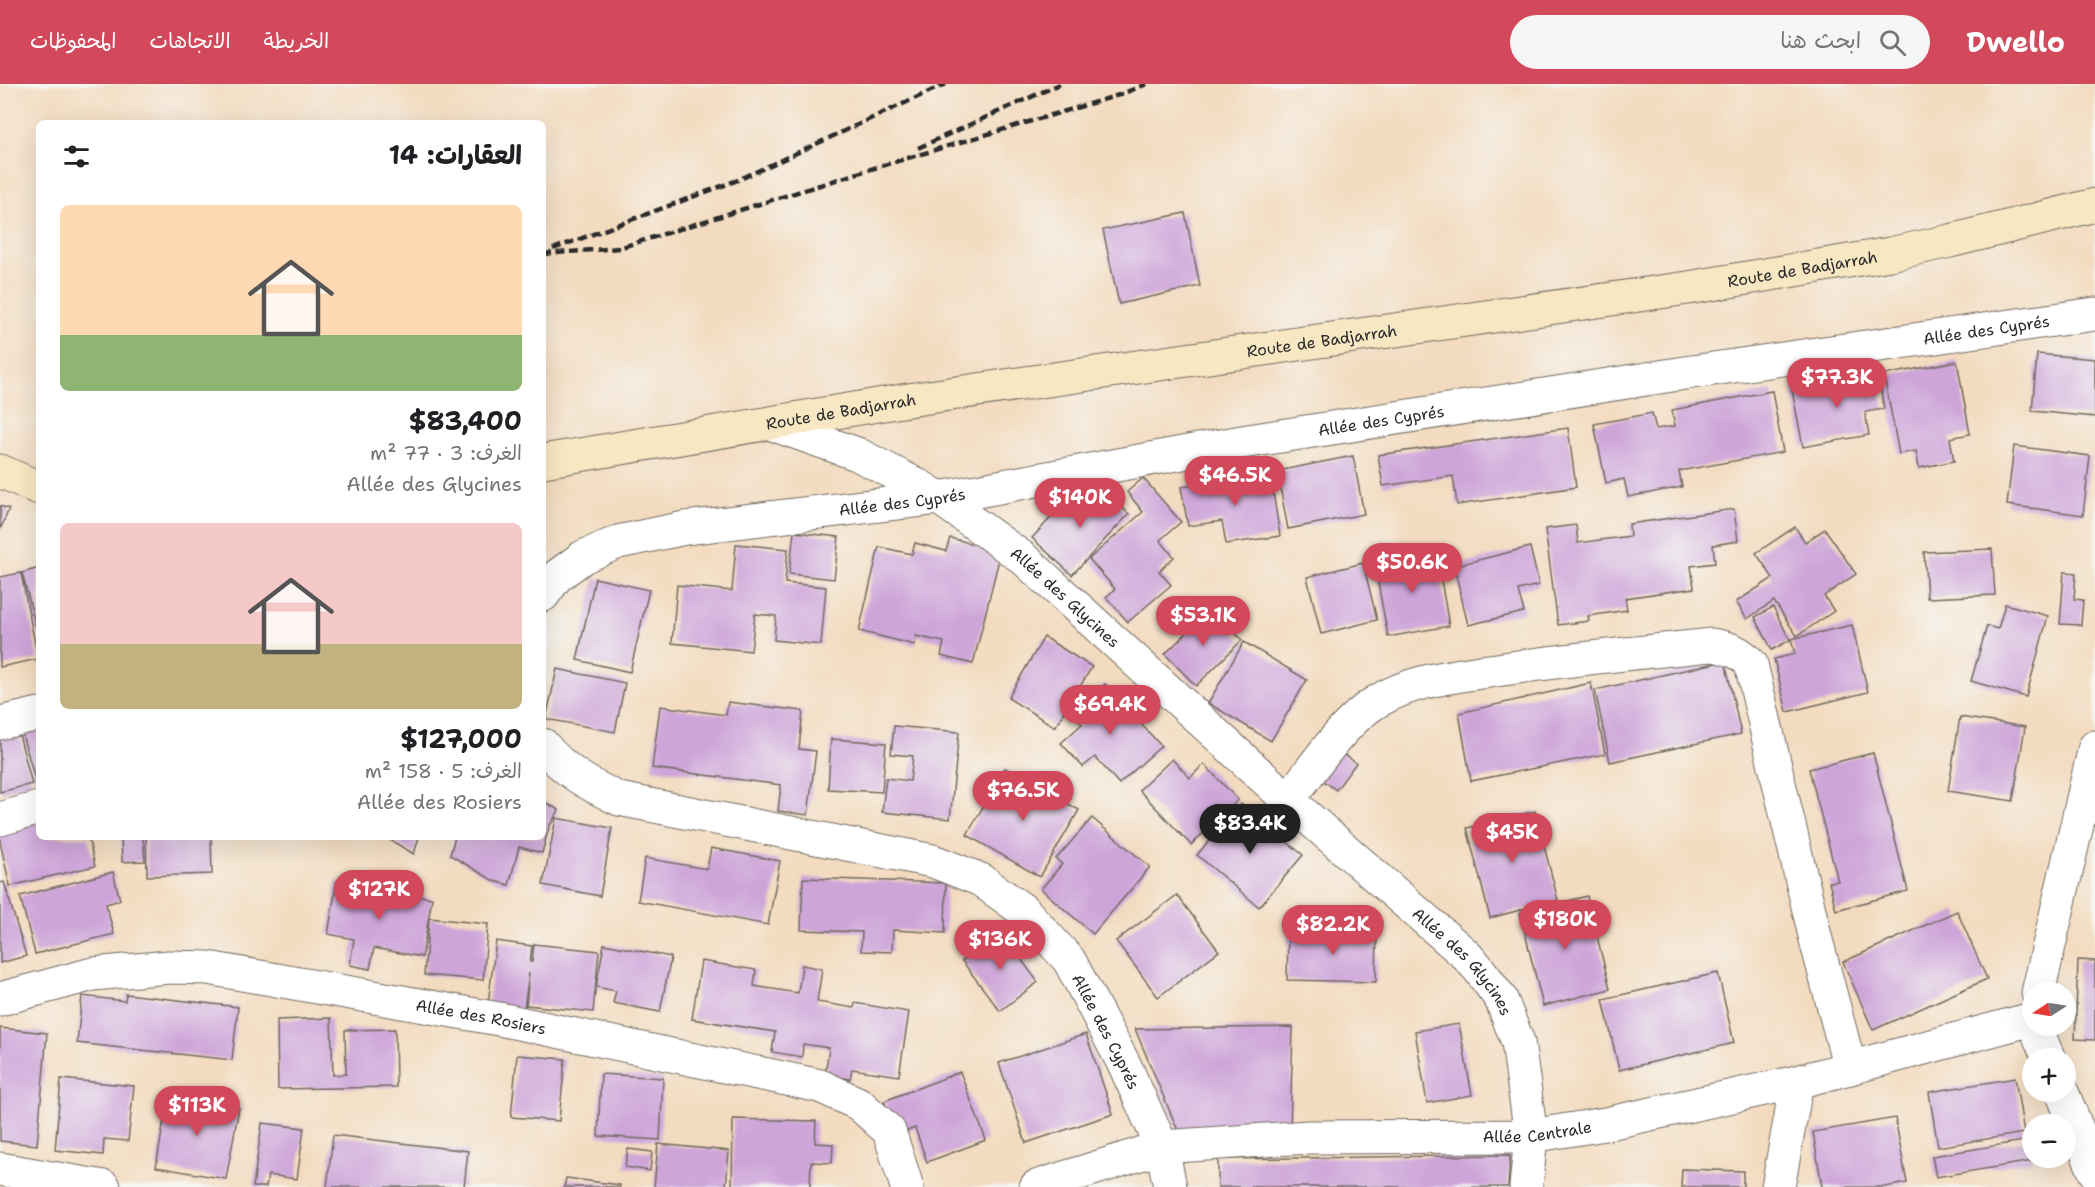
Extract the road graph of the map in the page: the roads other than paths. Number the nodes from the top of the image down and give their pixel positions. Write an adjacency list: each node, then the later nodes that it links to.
1 (2095, 205): 3 (main road, Route de Badjarrah)
2 (2095, 314): 7 (street, Allée des Cyprés)
3 (772, 424): 4 (main road, Route de Badjarrah); 7 (street, Allée des Glycines)
4 (546, 461)
5 (0, 471): 6 (main road)
6 (36, 487)
7 (939, 498): 8 (street, Allée des Cyprés); 13 (street, Allée des Glycines)
8 (546, 591)
9 (36, 715): 10 (street)
10 (0, 723)
11 (2095, 747): 16 (street)
12 (546, 749): 23 (street, Allée des Cyprés)
13 (1288, 800): 19 (street); 22 (street, Allée des Glycines)
14 (36, 809): 15 (street)
15 (0, 819)
16 (2041, 982)
17 (0, 999): 27 (street, Allée des Rosiers)
18 (2022, 1021): 19 (street, Allée Centrale)
19 (1850, 1068): 20 (street, Allée Centrale)
20 (1797, 1082): 22 (street, Allée Centrale); 31 (street)
21 (2066, 1102): 25 (street)
22 (1531, 1136): 23 (street, Allée Centrale); 30 (street, Allée des Glycines)
23 (1162, 1147): 28 (street, Allée Centrale); 29 (street, Allée des Cyprés)
24 (0, 1169): 26 (street)
25 (2095, 1172)
26 (104, 1187)
27 (907, 1187)
28 (1036, 1187)
29 (1170, 1187)
30 (1526, 1187)
31 (1778, 1187)

